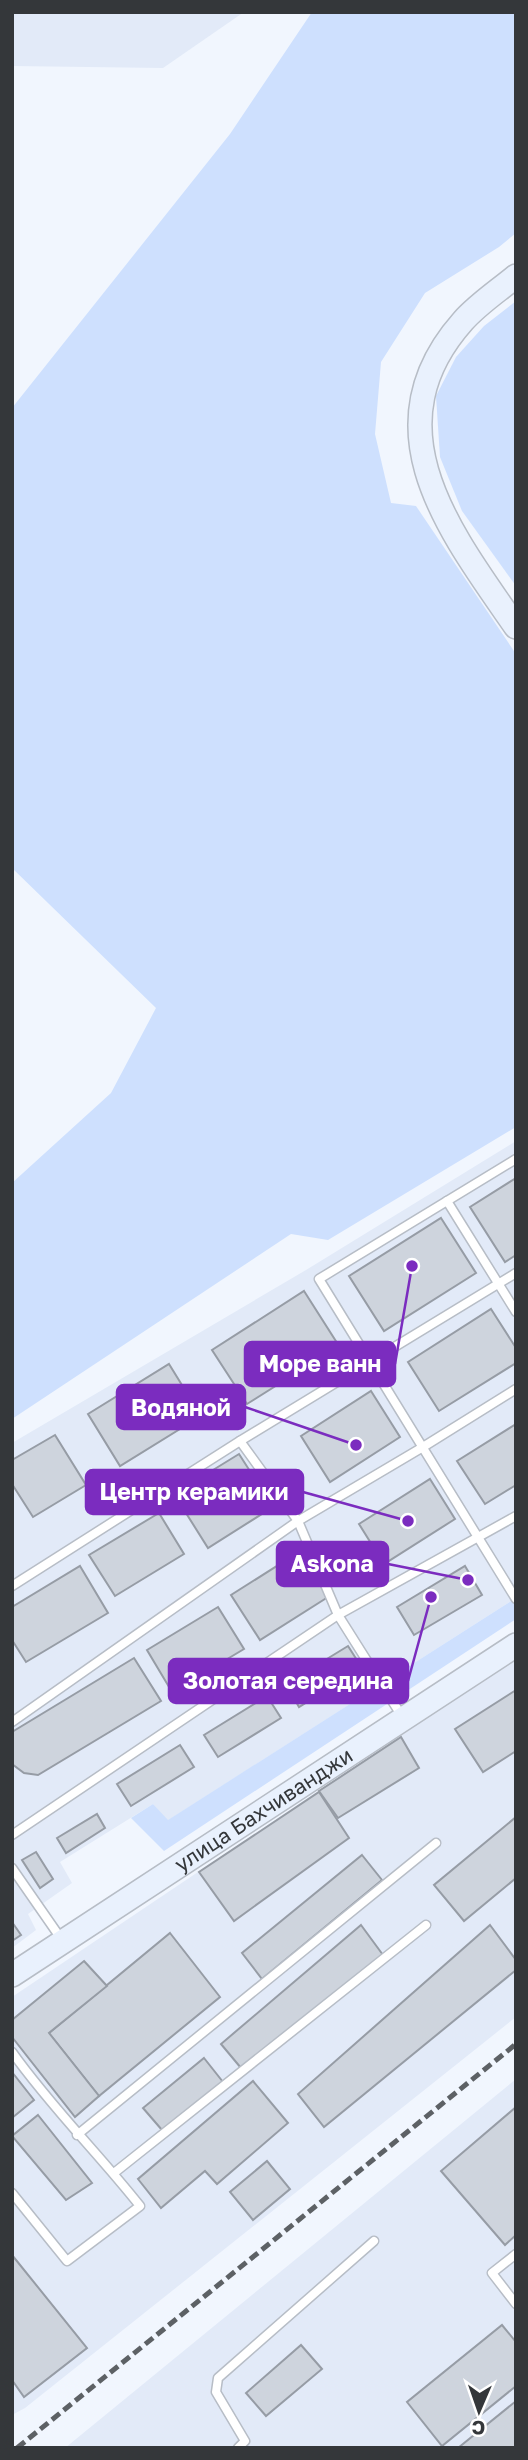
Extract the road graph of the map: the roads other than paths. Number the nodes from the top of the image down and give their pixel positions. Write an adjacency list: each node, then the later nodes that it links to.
1 (516, 276): 3 (main road)
2 (516, 289): 3 (main road)
3 (477, 307): 4 (main road)
4 (516, 626)
5 (516, 1159): 6 (lane)
6 (447, 1201): 8 (lane); 10 (lane)
7 (516, 1273): 8 (lane)
8 (498, 1284): 9 (lane); 10 (lane)
9 (516, 1312)
10 (371, 1363): 12 (lane); 13 (lane)
11 (516, 1389): 13 (lane)
12 (240, 1441): 15 (lane); 17 (lane)
13 (423, 1447): 15 (lane); 16 (lane)
14 (516, 1516): 16 (lane)
15 (298, 1521): 19 (lane); 23 (lane)
16 (479, 1538): 18 (lane); 19 (lane)
17 (12, 1586)
18 (516, 1599)
19 (338, 1615): 22 (lane); 24 (lane)
20 (516, 1645): 22 (main road, улица Бахчиванджи)
21 (12, 1710): 23 (lane)
22 (404, 1719): 29 (main road, улица Бахчиванджи)
23 (15, 1720)
24 (12, 1835)
25 (436, 1843): 32 (lane)
26 (12, 1868): 27 (lane)
27 (15, 1880): 29 (lane)
28 (426, 1926): 33 (lane)
29 (63, 1942): 30 (main road, улица Бахчиванджи)
30 (12, 1975)
31 (12, 2052): 32 (lane)
32 (77, 2135): 33 (lane)
33 (114, 2174): 34 (lane)
34 (12, 2193)
35 (374, 2242): 38 (lane)
36 (516, 2253): 37 (lane)
37 (516, 2304)
38 (238, 2448)

